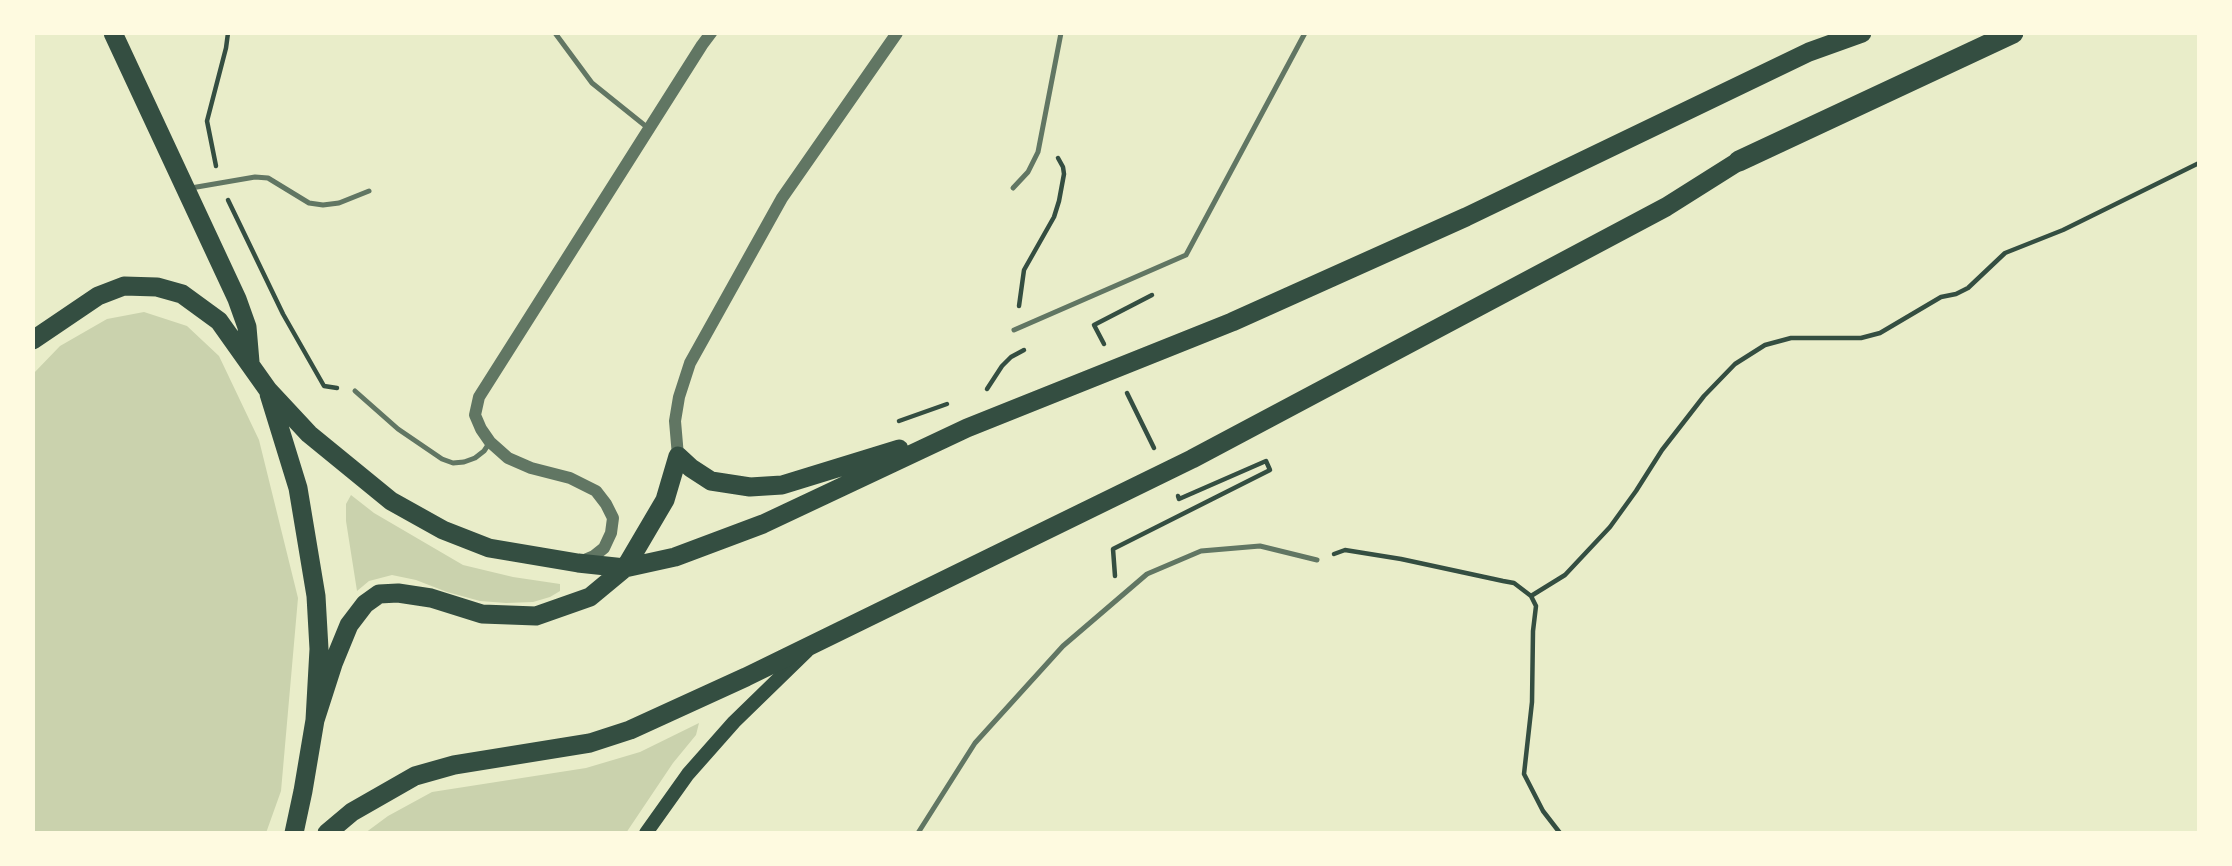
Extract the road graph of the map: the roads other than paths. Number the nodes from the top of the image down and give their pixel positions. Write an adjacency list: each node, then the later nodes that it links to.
1 (113, 33): 12 (highway)
2 (555, 33): 9 (lane)
3 (711, 33): 9 (street)
4 (897, 33): 21 (street)
5 (1061, 33): 11 (lane)
6 (1305, 33): 14 (lane)
7 (1862, 33): 19 (highway)
8 (2013, 33): 10 (highway)
9 (648, 129): 20 (street)
10 (1739, 161): 25 (highway)
11 (1013, 188)
12 (185, 189): 13 (lane); 16 (highway)
13 (369, 191)
14 (1014, 330)
15 (33, 340): 16 (highway)
16 (250, 363): 17 (highway)
17 (268, 390): 23 (highway); 26 (highway)
18 (355, 391): 20 (lane)
19 (967, 428): 21 (highway); 24 (highway)
20 (490, 442): 23 (street)
21 (678, 456): 24 (highway)
22 (1317, 560): 30 (lane)
23 (578, 562): 24 (highway)
24 (625, 568): 26 (highway)
25 (817, 641): 28 (highway); 29 (main road)
26 (315, 720): 27 (highway)
27 (294, 833)
28 (327, 833)
29 (646, 833)
30 (918, 833)

